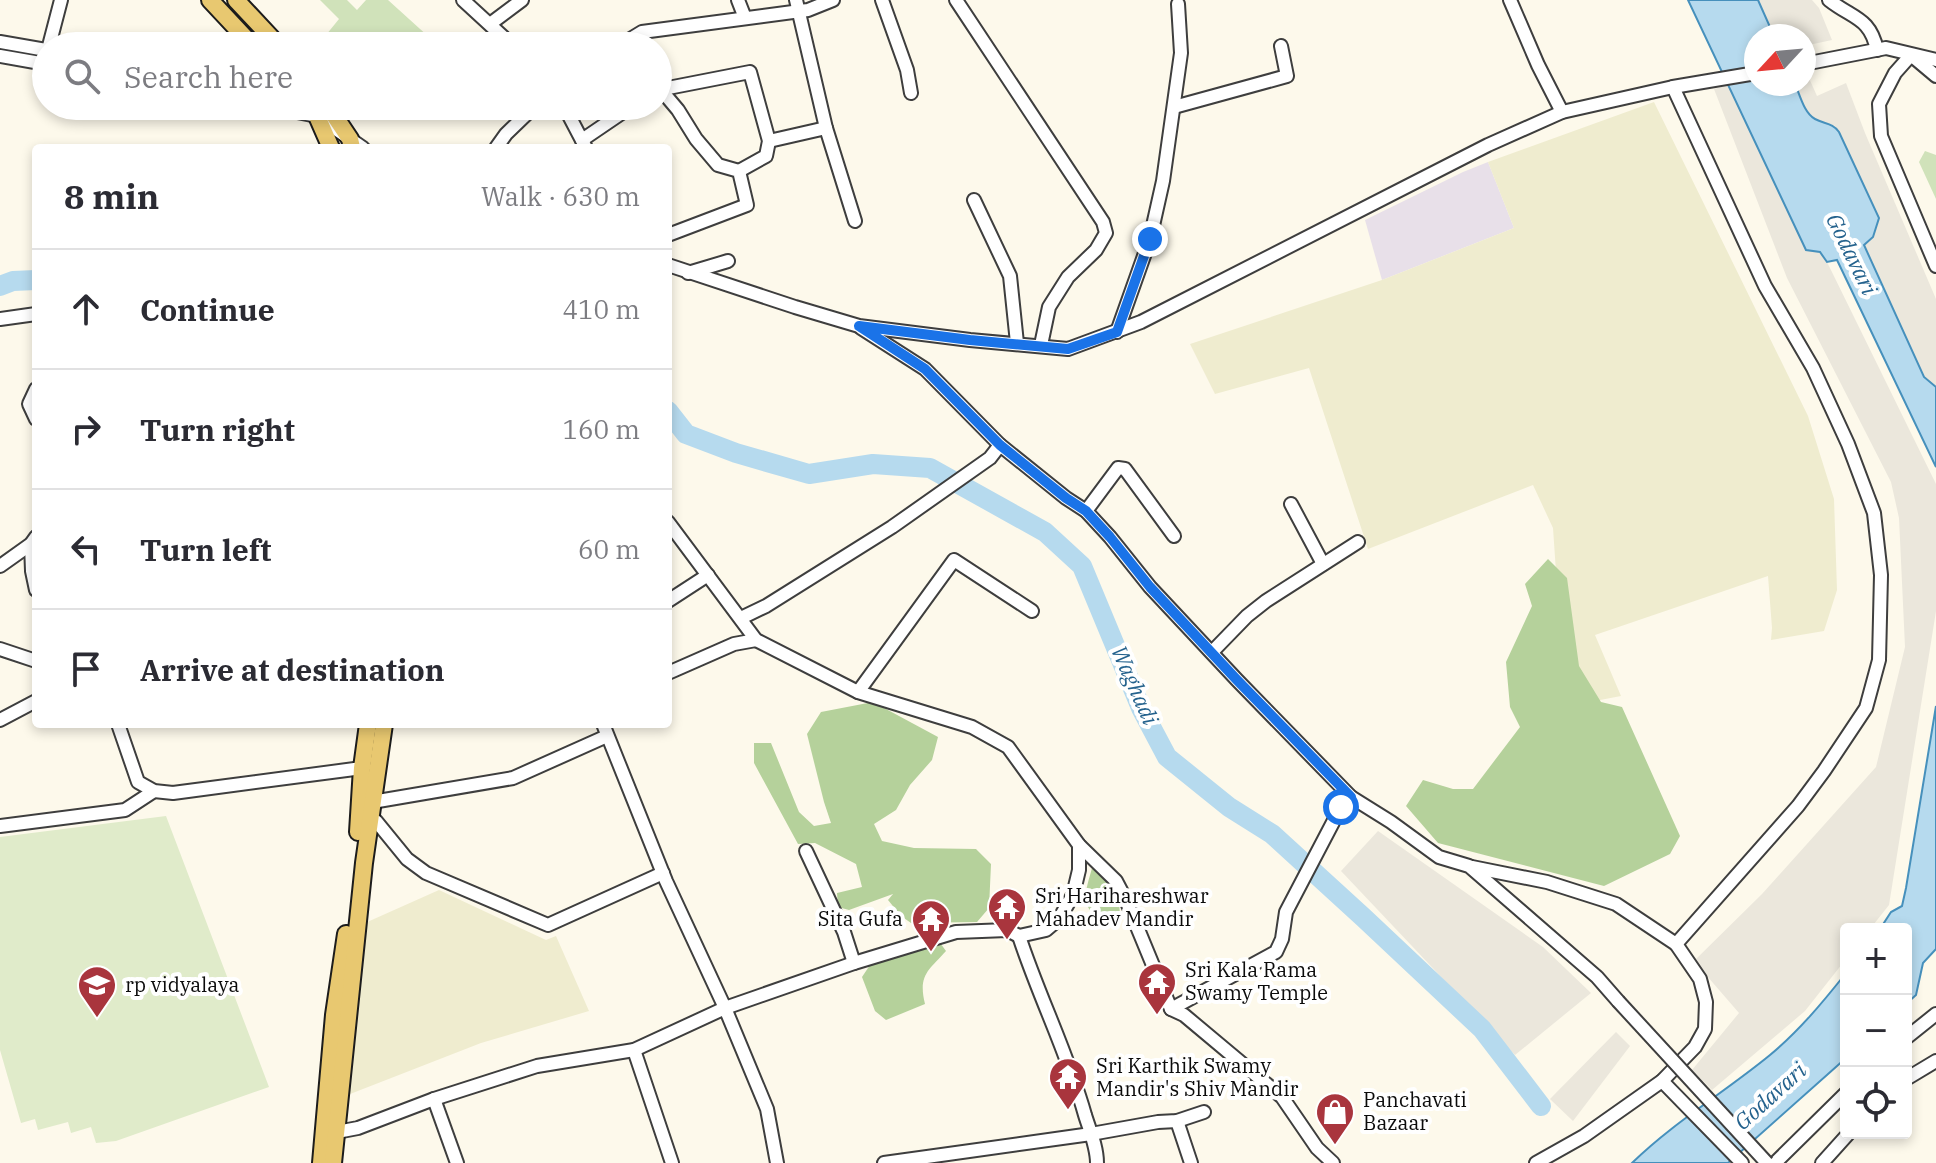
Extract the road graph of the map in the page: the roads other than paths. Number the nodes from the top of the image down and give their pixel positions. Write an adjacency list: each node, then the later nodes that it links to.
1 (61, 0): 16 (street)
2 (210, 0): 17 (main road)
3 (463, 0): 15 (street)
4 (522, 0): 15 (street)
5 (738, 0): 14 (street)
6 (833, 0): 13 (street)
7 (882, 0): 34 (street)
8 (956, 0): 64 (street)
9 (1510, 0): 37 (street)
10 (1829, 0): 24 (street)
11 (241, 2): 18 (main road)
12 (1178, 4): 36 (street)
13 (798, 5): 14 (street); 43 (street)
14 (745, 18): 20 (street)
15 (490, 24): 19 (street)
16 (52, 32)
17 (240, 32)
18 (267, 32)
19 (498, 32)
20 (642, 32)
21 (0, 42): 22 (street)
22 (32, 46)
23 (1281, 46): 36 (street)
24 (1877, 50): 25 (street); 29 (street)
25 (1911, 55): 27 (street); 31 (street); 56 (street)
26 (0, 56): 28 (street)
27 (1936, 60)
28 (32, 62)
29 (1816, 62)
30 (1744, 75): 33 (street)
31 (1936, 76)
32 (672, 87): 44 (street)
33 (1673, 87): 37 (street); 100 (street)
34 (911, 93)
35 (672, 104): 49 (street)
36 (1174, 107): 62 (street)
37 (1562, 112): 62 (street)
38 (322, 120): 45 (main road)
39 (329, 120): 46 (main road)
40 (520, 120): 47 (street)
41 (571, 120): 48 (street)
42 (614, 120): 48 (street)
43 (826, 128): 44 (street); 53 (street)
44 (769, 141): 49 (street)
45 (330, 144)
46 (354, 144)
47 (499, 144)
48 (584, 144)
49 (739, 171): 51 (street)
50 (974, 200): 63 (street)
51 (747, 205): 52 (street); 54 (street)
52 (749, 220)
53 (855, 221)
54 (672, 233)
55 (728, 261): 58 (street)
56 (1936, 266)
57 (672, 267): 58 (street)
58 (688, 273): 61 (street)
59 (32, 315): 60 (street)
60 (0, 319)
61 (859, 326): 63 (street); 65 (street)
62 (1117, 332): 64 (street)
63 (1017, 343): 64 (street)
64 (1041, 345)
65 (1000, 445): 67 (street); 77 (street)
66 (1291, 504): 72 (street)
67 (1086, 511): 69 (street); 80 (street)
68 (672, 527): 74 (street)
69 (1174, 536)
70 (32, 542): 73 (street)
71 (1358, 542): 72 (street)
72 (1323, 564): 80 (street)
73 (0, 566)
74 (708, 575): 75 (street); 77 (street)
75 (672, 598)
76 (1032, 611): 83 (street)
77 (741, 618): 78 (street)
78 (756, 640): 82 (street); 83 (street)
79 (0, 649): 81 (street)
80 (1212, 652): 92 (street)
81 (32, 660)
82 (672, 671)
83 (858, 692): 95 (street)
84 (32, 703): 85 (street)
85 (0, 720)
86 (119, 728): 91 (street)
87 (367, 728): 90 (main road)
88 (383, 728): 93 (main road)
89 (605, 730): 93 (street); 98 (street)
90 (362, 768): 91 (street); 93 (main road)
91 (154, 791): 94 (street)
92 (1351, 797): 97 (street); 103 (street)
93 (366, 808): 98 (street); 114 (main road); 117 (main road)
94 (0, 826)
95 (1079, 845): 99 (street); 103 (street)
96 (806, 851): 101 (street)
97 (1469, 866): 100 (street); 128 (street, bridge)
98 (663, 873): 102 (street)
99 (1019, 936): 101 (street); 115 (street)
100 (1676, 944): 109 (street)
101 (854, 963): 102 (street)
102 (725, 1008): 106 (street); 121 (street)
103 (1171, 1009): 125 (street)
104 (1936, 1014): 105 (street)
105 (1912, 1033)
106 (634, 1050): 110 (street); 120 (street)
107 (1936, 1061): 108 (street)
108 (1912, 1075)
109 (1662, 1081): 126 (street); 127 (street)
110 (434, 1099): 114 (street); 119 (street)
111 (1840, 1099): 129 (street)
112 (1204, 1112): 113 (street)
113 (1177, 1121): 115 (street); 124 (street)
114 (337, 1132): 118 (main road)
115 (1091, 1134): 122 (street); 123 (street)
116 (1844, 1139): 130 (street)
117 (321, 1163)
118 (333, 1163)
119 (457, 1163)
120 (672, 1163)
121 (777, 1163)
122 (884, 1163)
123 (1097, 1163)
124 (1191, 1163)
125 (1333, 1163)
126 (1536, 1163)
127 (1742, 1163)
128 (1767, 1163)
129 (1775, 1163)
130 (1822, 1163)

